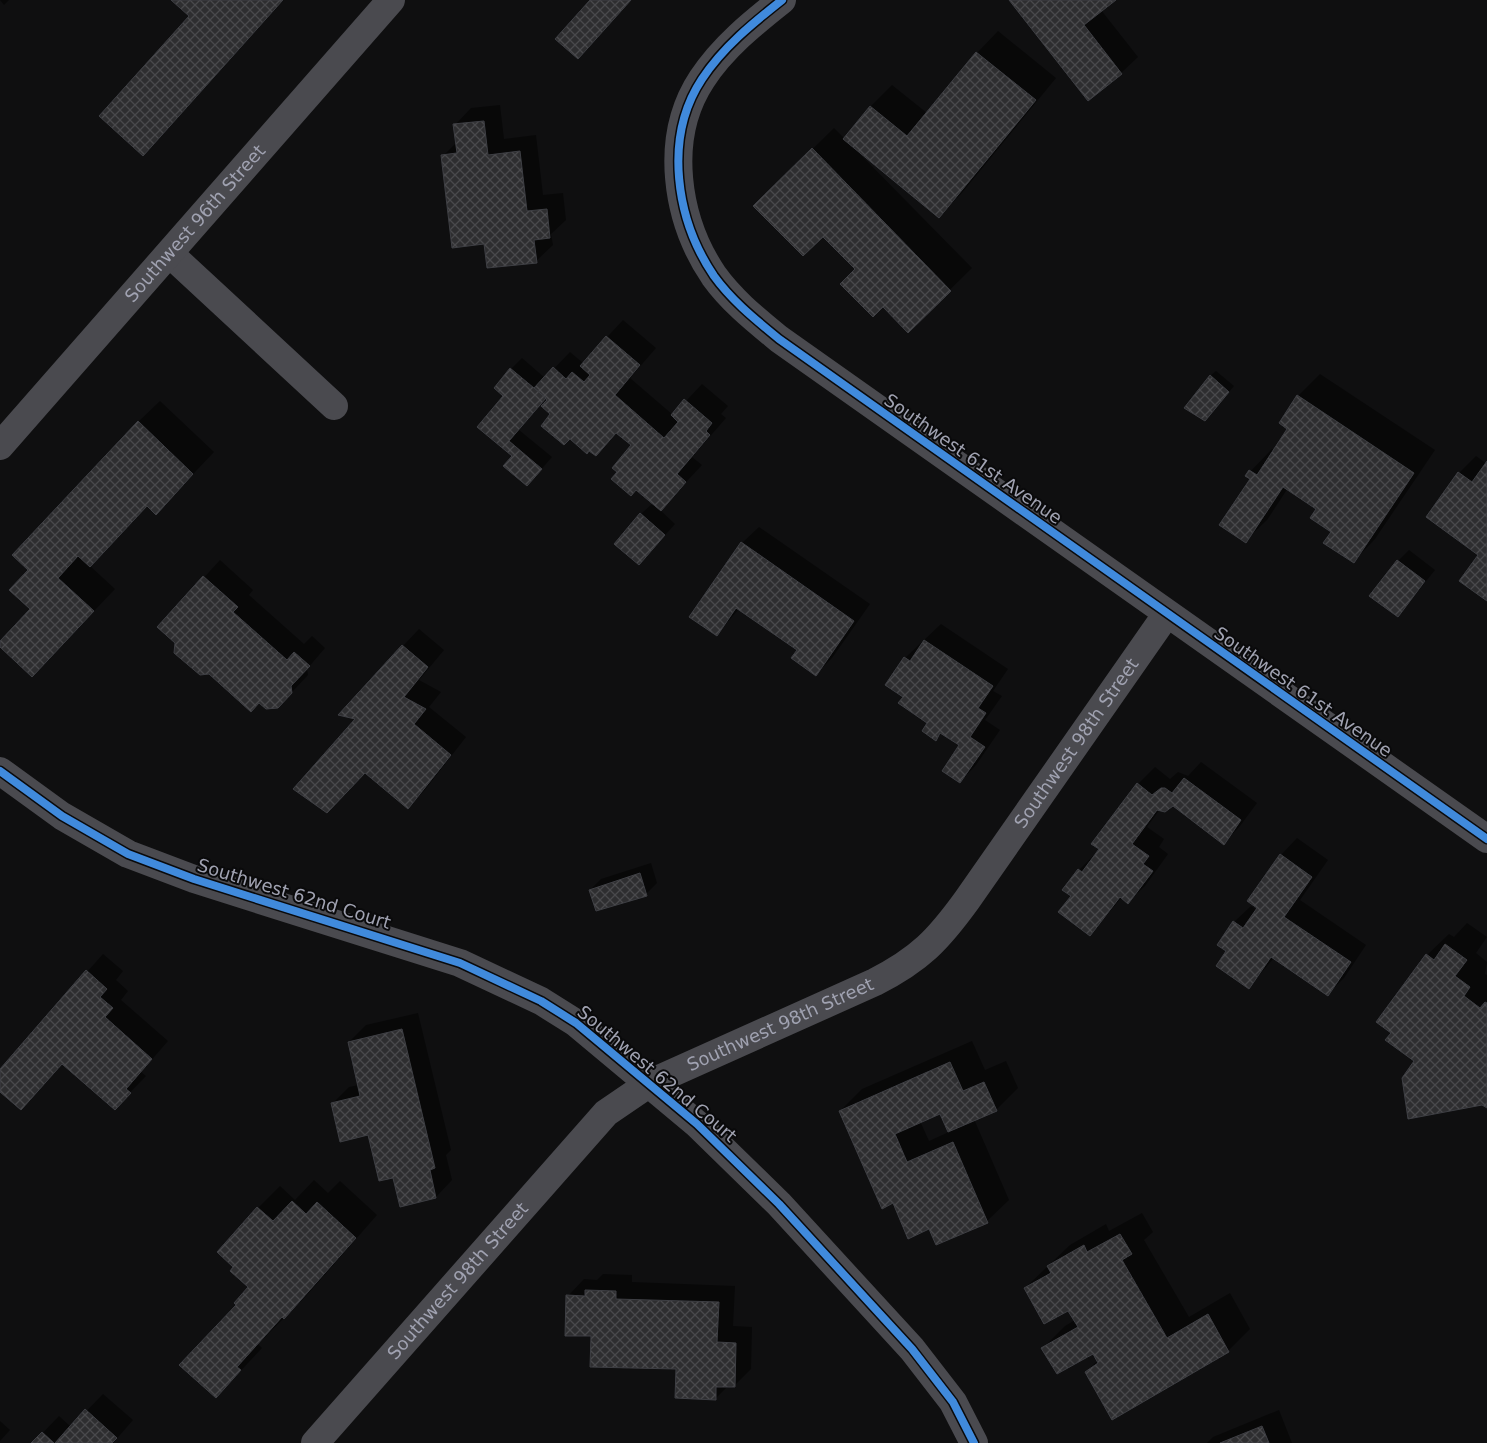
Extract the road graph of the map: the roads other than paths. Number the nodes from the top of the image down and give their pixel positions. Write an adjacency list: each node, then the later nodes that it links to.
1 (391, 0): 3 (street, Southwest 96th Street)
2 (782, 0): 6 (street, Southwest 61st Avenue)
3 (170, 254): 4 (street); 5 (street, Southwest 96th Street)
4 (334, 406)
5 (0, 446)
6 (1166, 615): 8 (street, Southwest 61st Avenue); 9 (street, Southwest 98th Street)
7 (0, 771): 9 (street, Southwest 62nd Court)
8 (1487, 839)
9 (650, 1083): 10 (street, Southwest 98th Street); 11 (street, Southwest 62nd Court)
10 (315, 1443)
11 (974, 1443)

